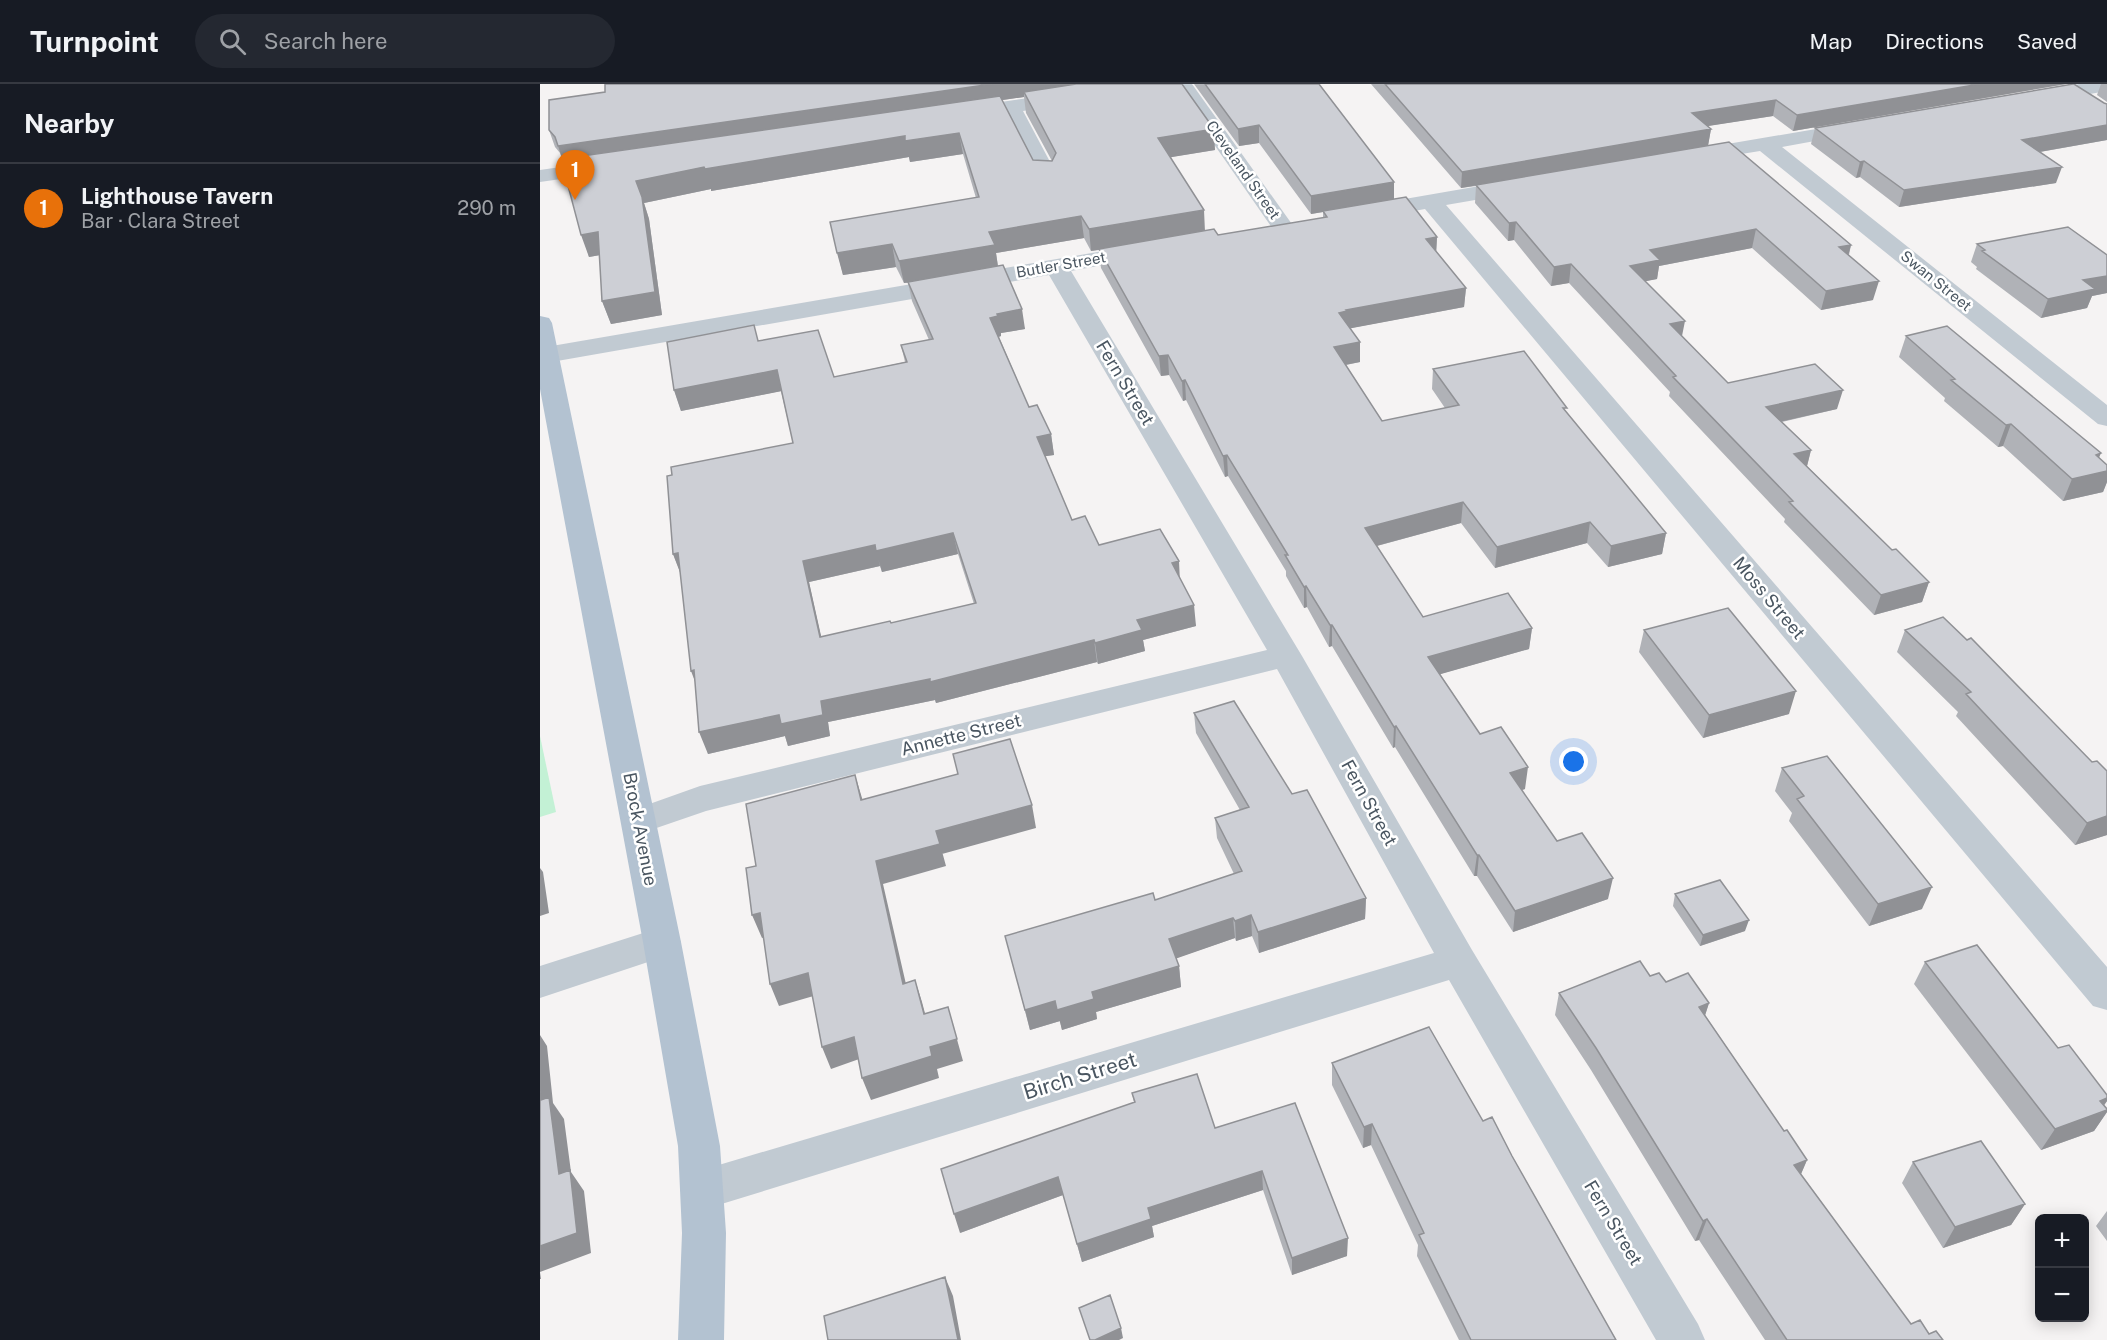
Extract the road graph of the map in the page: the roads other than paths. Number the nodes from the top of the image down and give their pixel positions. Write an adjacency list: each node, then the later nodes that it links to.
1 (1182, 84): 19 (street, Cleveland Street)
2 (2107, 85): 3 (street)
3 (2073, 91): 5 (street); 7 (street)
4 (1089, 95): 6 (street)
5 (2016, 100)
6 (1011, 107): 8 (street); 13 (street)
7 (2098, 107)
8 (940, 117)
9 (1879, 124): 10 (street)
10 (1765, 144): 11 (street); 24 (street, Swan Street)
11 (1672, 160)
12 (634, 162): 14 (street)
13 (1046, 175)
14 (540, 176)
15 (1546, 182): 16 (street)
16 (1430, 201): 17 (street); 30 (street, Moss Street)
17 (1351, 215)
18 (1306, 223): 19 (street)
19 (1283, 227): 20 (street)
20 (1260, 231)
21 (1169, 246): 22 (street, Butler Street)
22 (1056, 266): 23 (street, Butler Street); 25 (street, Fern Street)
23 (542, 344): 26 (main road, Brock Avenue)
24 (2107, 418)
25 (1286, 656): 26 (street, Annette Street); 28 (street, Fern Street)
26 (639, 821): 27 (main road, Brock Avenue)
27 (662, 942): 29 (street); 31 (main road, Brock Avenue)
28 (1458, 961): 31 (street, Birch Street); 33 (street, Fern Street)
29 (540, 982)
30 (2107, 994)
31 (702, 1190): 32 (main road, Brock Avenue)
32 (701, 1340)
33 (1682, 1340)

